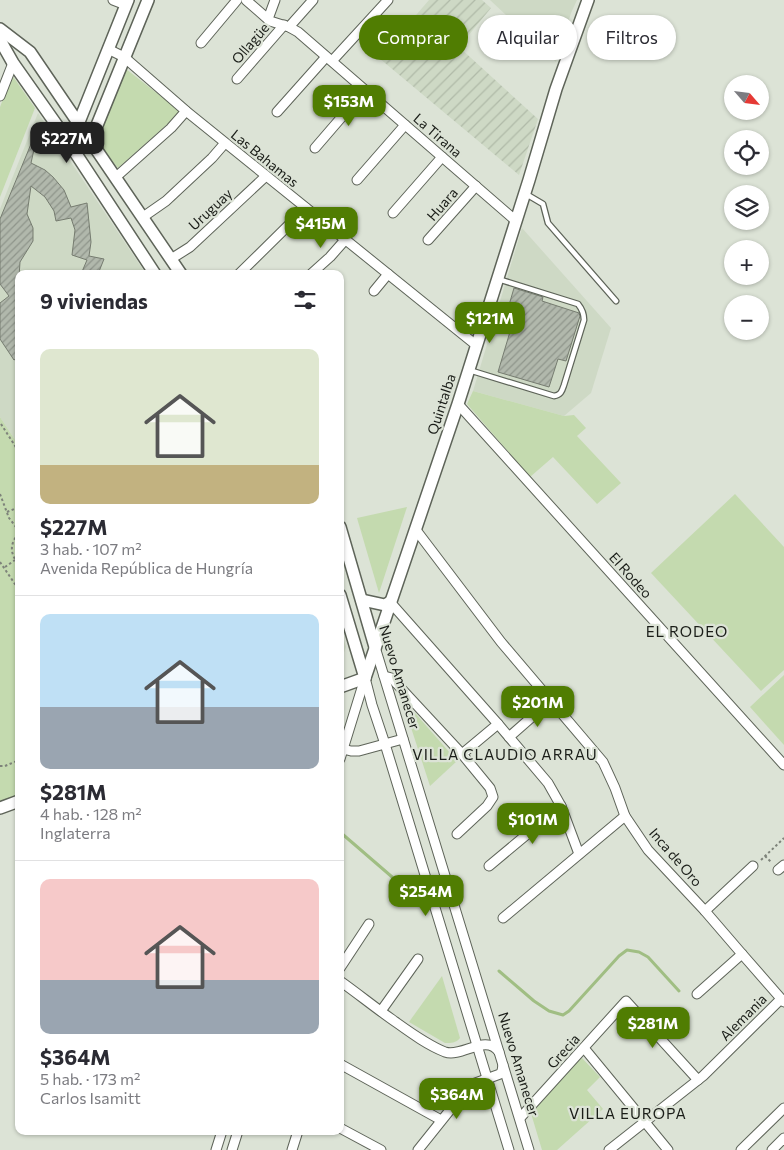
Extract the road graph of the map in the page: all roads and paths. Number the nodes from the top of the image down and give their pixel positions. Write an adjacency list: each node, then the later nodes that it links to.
1 (113, 0): 9 (street)
2 (148, 0): 16 (street)
3 (237, 0): 14 (street)
4 (246, 0): 10 (street, La Tirana)
5 (275, 0): 10 (street)
6 (313, 0): 11 (street, Ollagüe)
7 (388, 0): 17 (street)
8 (588, 0): 35 (street, Quintalba)
9 (127, 3): 15 (street)
10 (268, 19): 11 (street, La Tirana)
11 (286, 26): 17 (street, La Tirana); 19 (street, Ollagüe)
12 (0, 29): 24 (street)
13 (0, 40): 18 (street)
14 (201, 43)
15 (108, 49): 16 (street, Las Bahamas); 24 (street)
16 (124, 57): 22 (street, Las Bahamas); 27 (street)
17 (329, 59): 20 (street, La Tirana); 23 (street)
18 (13, 63): 21 (street); 26 (street)
19 (237, 79)
20 (365, 90): 25 (street, La Tirana); 29 (street)
21 (0, 96)
22 (186, 111): 28 (street, Las Bahamas); 32 (street)
23 (277, 112)
24 (79, 122): 26 (street); 27 (street)
25 (405, 125): 30 (street, La Tirana); 33 (street)
26 (63, 134): 43 (street)
27 (91, 140): 32 (street)
28 (225, 142): 31 (street, Las Bahamas); 38 (street)
29 (315, 148)
30 (442, 157): 34 (street, La Tirana); 37 (street)
31 (266, 176): 36 (street, Las Bahamas); 42 (street, Uruguay)
32 (116, 177): 38 (street)
33 (357, 180)
34 (476, 186): 39 (street, La Tirana); 41 (street, Huara)
35 (525, 194): 39 (street, Quintalba); 50 (lane)
36 (306, 208): 40 (street, Las Bahamas); 45 (street)
37 (393, 213)
38 (143, 217): 42 (street)
39 (516, 221): 48 (street, Quintalba)
40 (345, 240): 46 (street); 47 (street, Las Bahamas)
41 (428, 240)
42 (171, 259): 44 (street)
43 (152, 270)
44 (178, 270)
45 (244, 270)
46 (315, 270)
47 (388, 274): 49 (street); 51 (street, Las Bahamas)
48 (497, 279): 51 (street, Quintalba); 52 (lane)
49 (374, 291)
50 (616, 300)
51 (476, 345): 52 (street, Quintalba)
52 (468, 370): 53 (street, Quintalba)
53 (458, 404): 60 (street, Quintalba); 83 (street, El Rodeo)
54 (2, 424): 55 (path)
55 (15, 445)
56 (0, 494): 58 (path)
57 (15, 509): 58 (path)
58 (7, 513): 59 (path)
59 (15, 526)
60 (416, 530): 68 (street, Quintalba); 74 (street, Inca de Oro)
61 (15, 537): 63 (path)
62 (344, 540): 67 (street, Nuevo Amanecer)
63 (15, 560): 65 (path)
64 (0, 562): 65 (path)
65 (4, 568): 66 (path)
66 (15, 584)
67 (362, 600): 68 (street); 70 (street, Nuevo Amanecer)
68 (390, 602): 70 (street, Quintalba); 75 (street)
69 (344, 608): 72 (street)
70 (375, 647): 71 (street, Nuevo Amanecer); 72 (street, Quintalba)
71 (384, 676): 77 (street, Nuevo Amanecer); 81 (street)
72 (365, 678): 73 (street); 78 (street); 79 (street)
73 (344, 686)
74 (550, 701): 76 (street); 88 (street, Inca de Oro)
75 (498, 724): 76 (street); 81 (street)
76 (509, 737): 86 (street)
77 (403, 739): 78 (street); 106 (street, Nuevo Amanecer)
78 (385, 744): 80 (street); 104 (street)
79 (344, 746)
80 (344, 749)
81 (462, 754): 89 (street)
82 (15, 762): 84 (path)
83 (784, 765)
84 (0, 766)
85 (15, 803): 87 (street)
86 (561, 806): 91 (street); 92 (street)
87 (0, 808)
88 (625, 816): 91 (street); 94 (street, Inca de Oro)
89 (457, 834)
90 (784, 838): 93 (path)
91 (579, 854): 95 (street)
92 (489, 866)
93 (753, 866): 94 (street)
94 (705, 911): 97 (street, Inca de Oro)
95 (503, 918)
96 (369, 924): 99 (street)
97 (742, 954): 101 (street); 102 (street, Inca de Oro)
98 (418, 959): 103 (street)
99 (344, 962)
100 (344, 984): 103 (street)
101 (698, 994)
102 (783, 1000): 110 (street, Alemania)
103 (381, 1011): 104 (street)
104 (477, 1046): 106 (street); 109 (street)
105 (584, 1048): 110 (street, Grecia); 112 (street, Grecia); 114 (street)
106 (500, 1054): 107 (street, Nuevo Amanecer)
107 (503, 1065): 109 (street); 112 (street, Nuevo Amanecer)
108 (344, 1066): 113 (street)
109 (488, 1079): 113 (street); 120 (street)
110 (698, 1080): 114 (street, Alemania)
111 (784, 1108): 129 (street)
112 (520, 1118): 126 (street, Nuevo Amanecer)
113 (441, 1120): 125 (street)
114 (645, 1122): 127 (street, Alemania); 128 (street)
115 (344, 1130): 124 (street)
116 (221, 1135): 121 (street)
117 (237, 1135): 122 (street)
118 (297, 1135): 123 (street)
119 (784, 1138): 130 (street)
120 (506, 1148)
121 (219, 1149)
122 (232, 1150)
123 (292, 1150)
124 (381, 1150)
125 (418, 1150)
126 (530, 1150)
127 (609, 1150)
128 (668, 1150)
129 (741, 1150)
130 (772, 1150)

